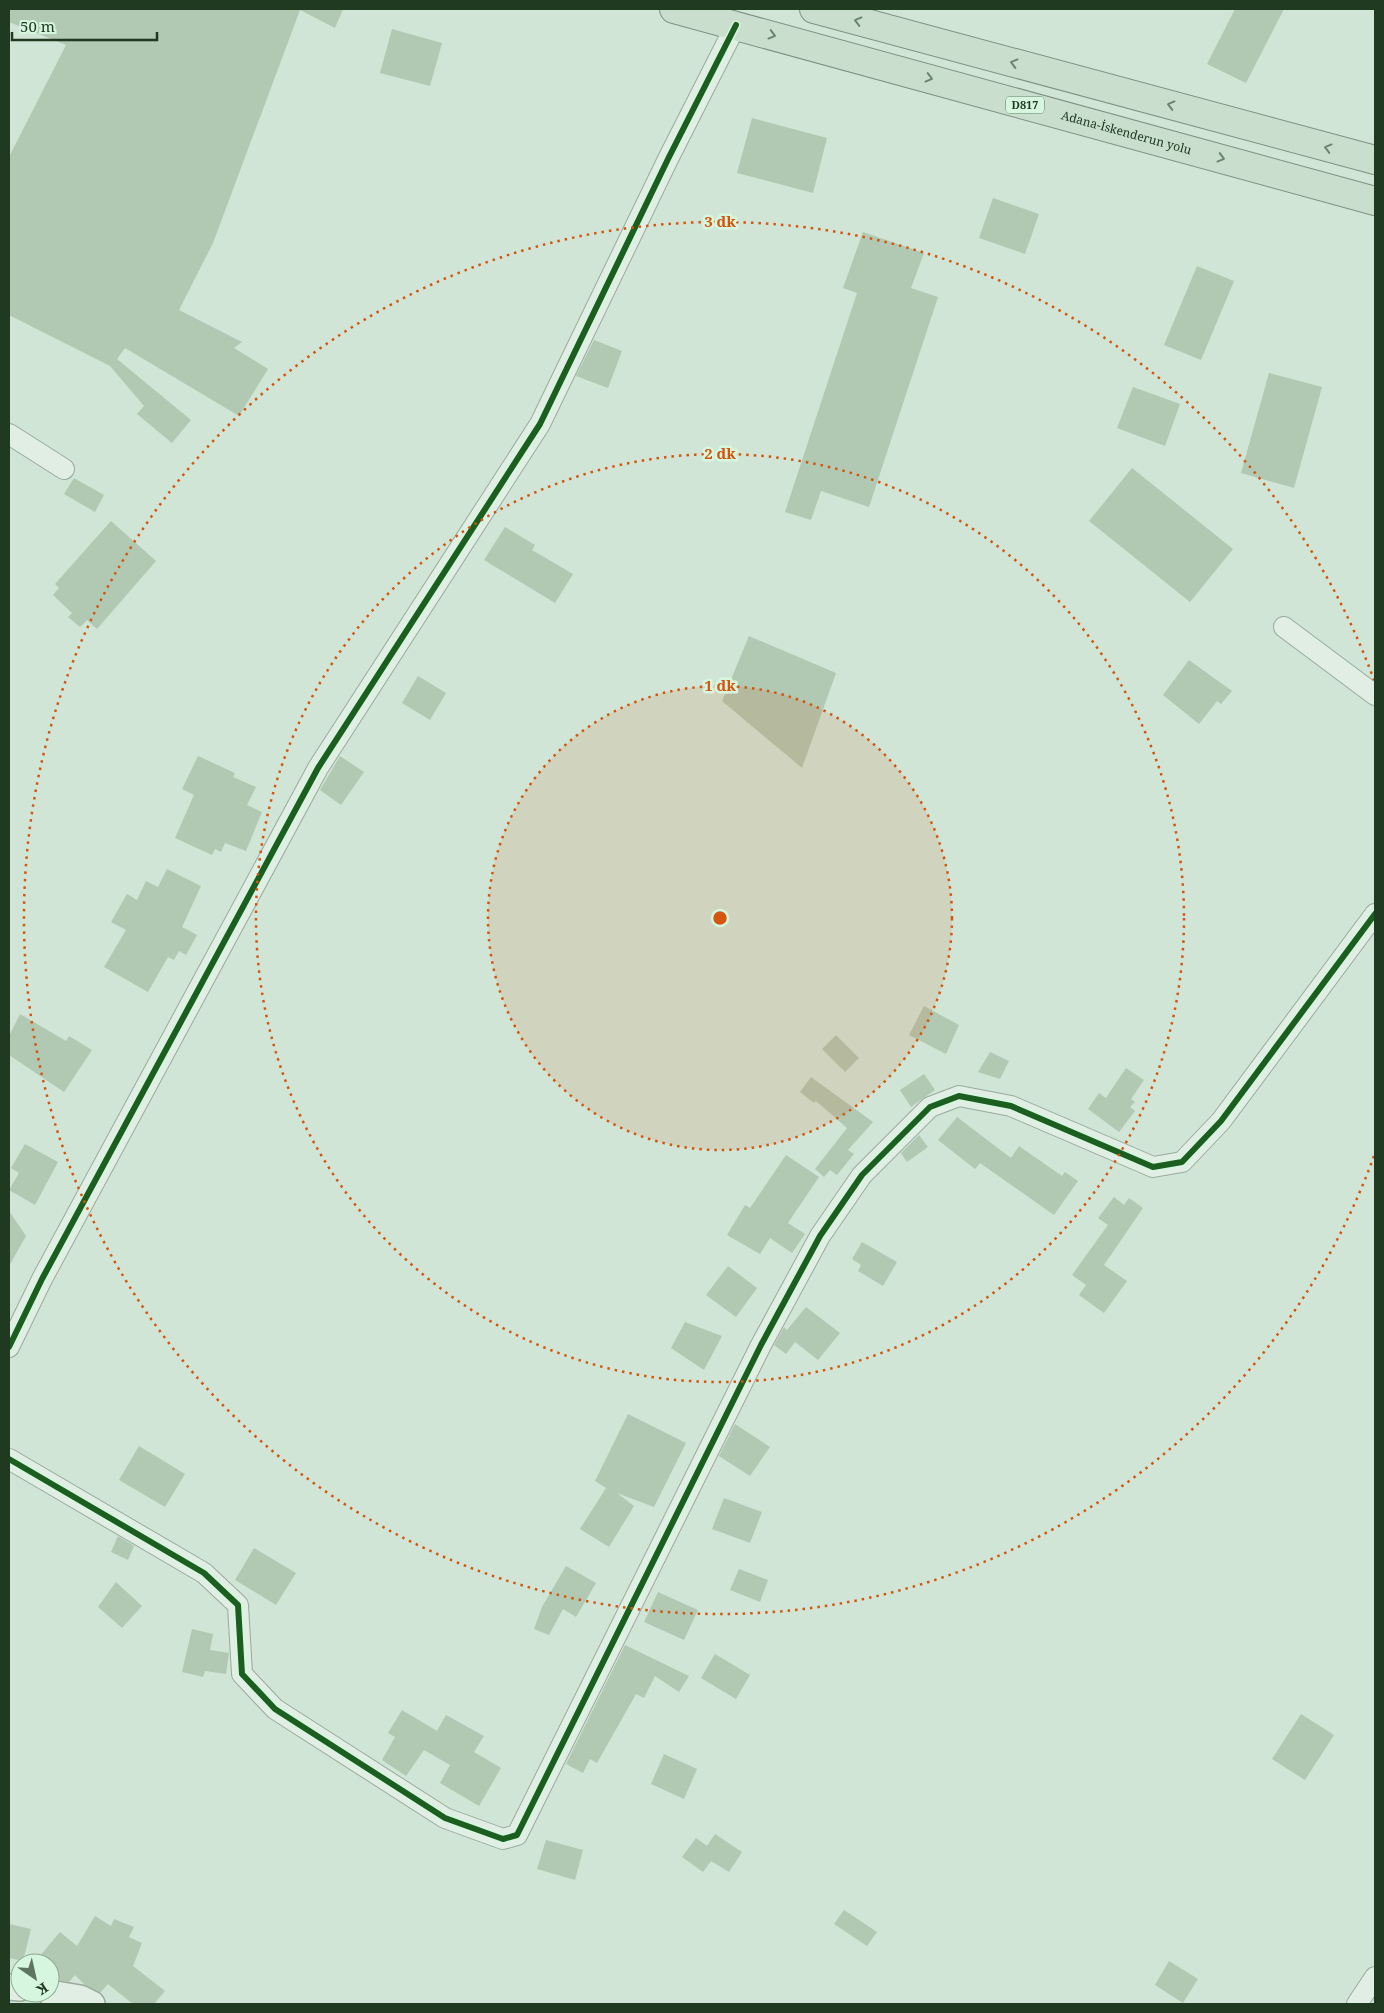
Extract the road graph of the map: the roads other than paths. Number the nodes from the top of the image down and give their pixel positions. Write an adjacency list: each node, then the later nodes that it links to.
1 (674, 9): 3 (highway, Adana-İskenderun yolu / D817)
2 (814, 9): 4 (highway, one-way to 2)
3 (736, 26): 5 (highway, Adana-İskenderun yolu / D817, one-way to 5); 11 (street)
4 (1375, 160)
5 (1375, 201)
6 (9, 434): 7 (street)
7 (64, 469)
8 (1284, 627): 9 (street)
9 (1375, 696)
10 (1375, 914): 12 (street)
11 (9, 1347)
12 (9, 1459)
13 (1375, 1977): 16 (street)
14 (60, 1995): 15 (street)
15 (92, 2004)
16 (1356, 2004)

